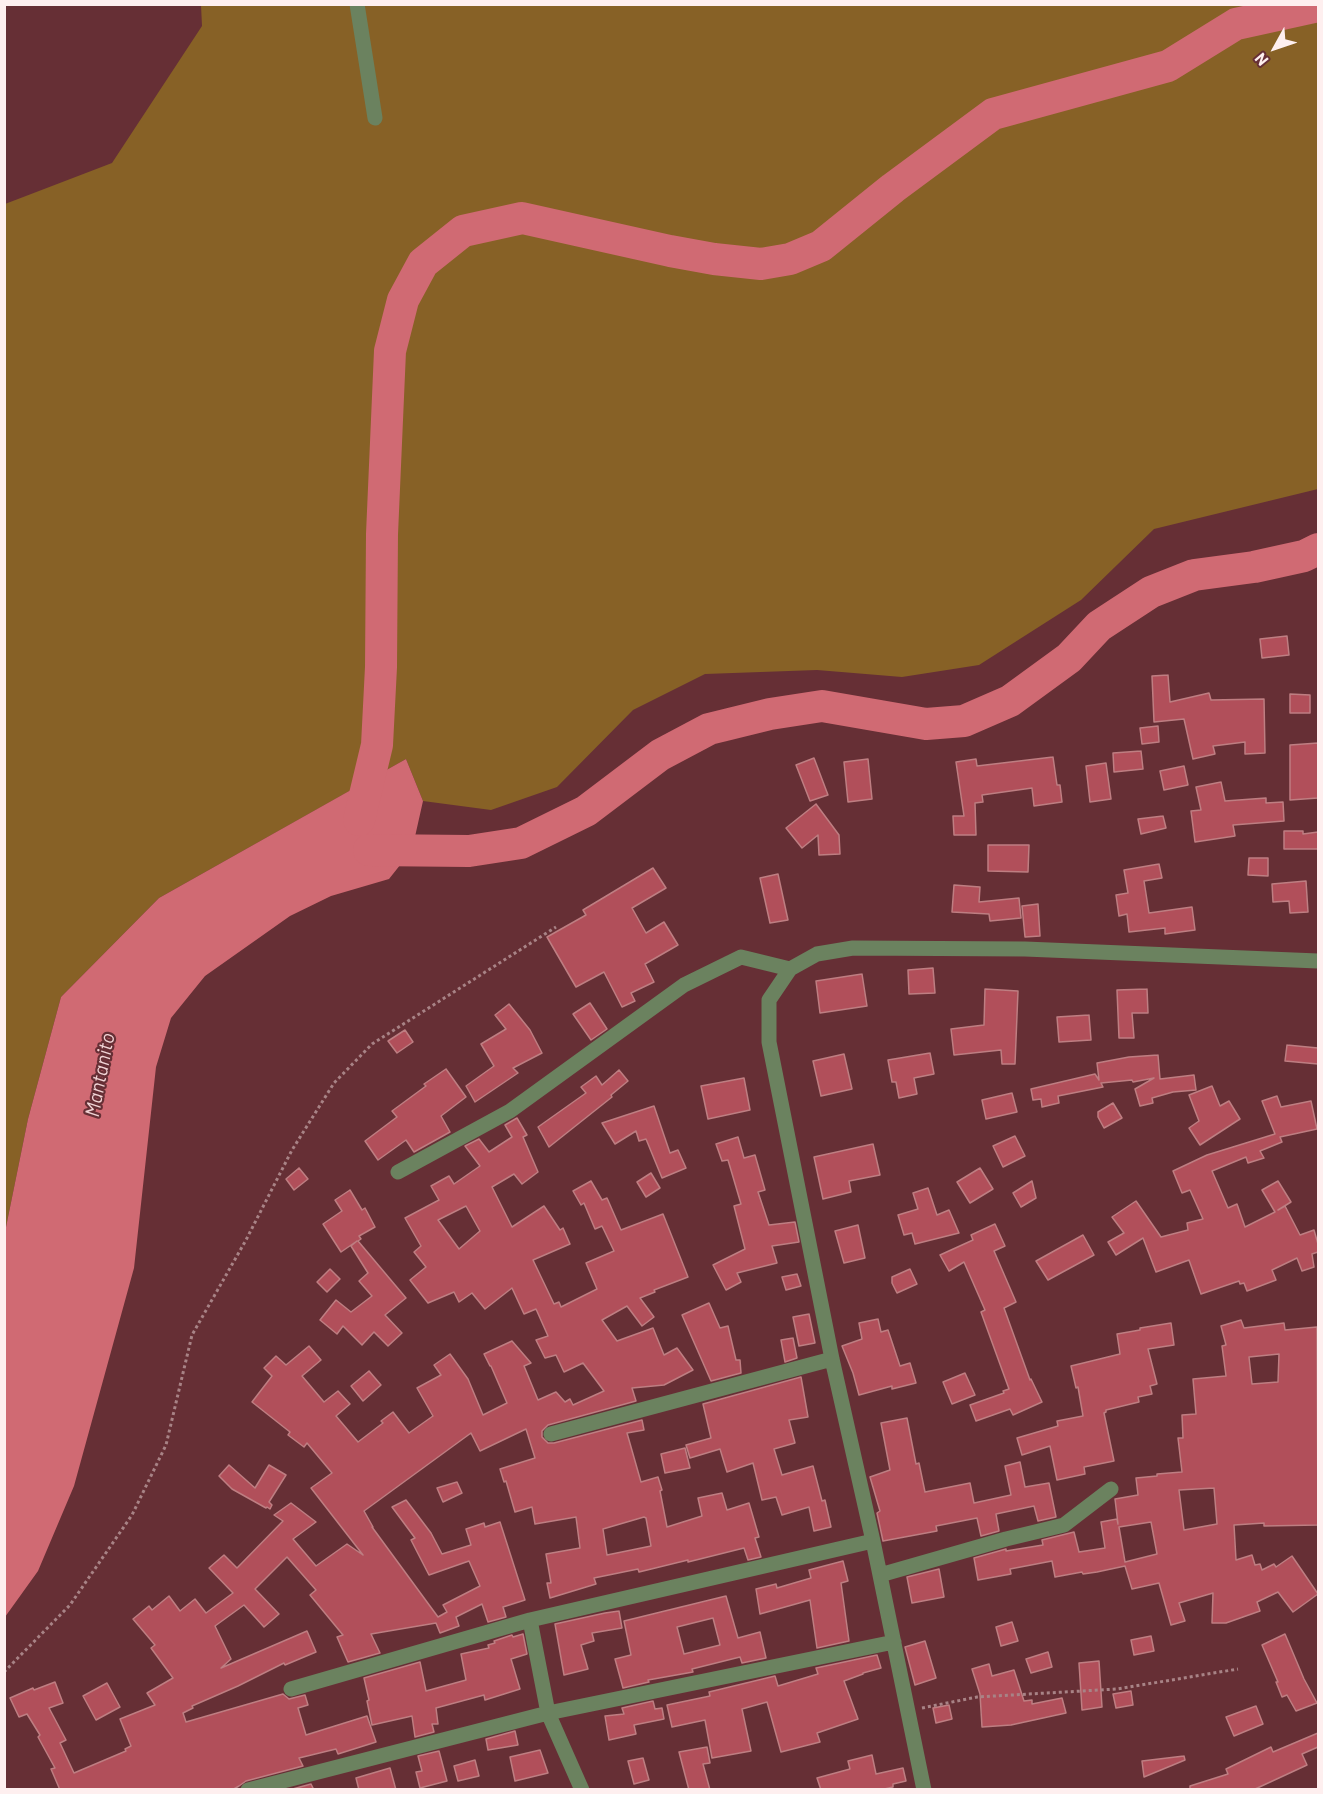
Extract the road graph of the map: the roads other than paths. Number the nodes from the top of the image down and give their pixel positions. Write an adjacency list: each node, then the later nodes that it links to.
1 (357, 4): 2 (street)
2 (375, 118)
3 (1318, 961): 4 (street)
4 (790, 969): 5 (street); 6 (street)
5 (398, 1172)
6 (832, 1359): 7 (street); 9 (street)
7 (551, 1434)
8 (1111, 1489): 10 (street)
9 (873, 1541): 10 (street); 11 (street)
10 (880, 1575): 12 (street)
11 (530, 1620): 13 (street); 14 (street)
12 (894, 1642): 14 (street); 17 (street)
13 (291, 1689)
14 (548, 1713): 15 (street); 16 (street)
15 (248, 1790)
16 (582, 1790)
17 (924, 1790)

